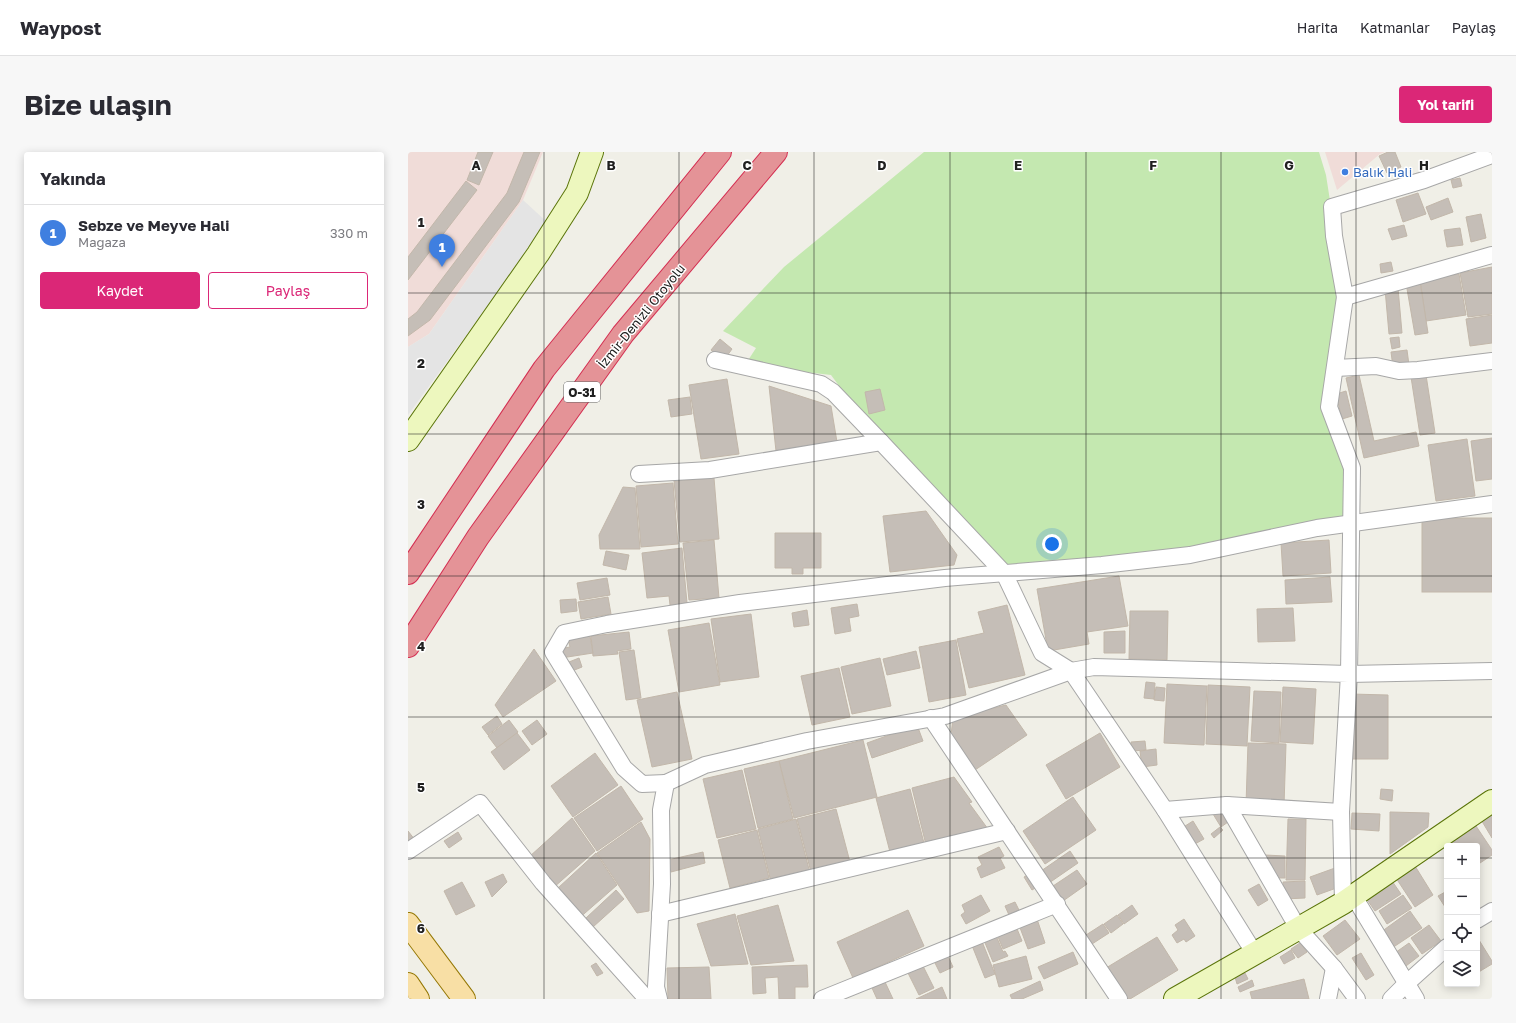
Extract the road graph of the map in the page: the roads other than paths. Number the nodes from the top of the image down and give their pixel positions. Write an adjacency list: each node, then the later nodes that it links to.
1 (592, 152): 10 (street)
2 (720, 152): 15 (highway)
3 (776, 152): 17 (highway, İzmir-Denizli Otoyolu / O-31)
4 (1492, 156): 6 (street)
5 (1492, 255): 6 (street)
6 (1346, 297): 9 (street)
7 (715, 360): 11 (street)
8 (1492, 361): 9 (street)
9 (1335, 368): 14 (street)
10 (408, 440)
11 (881, 442): 12 (street); 16 (street)
12 (639, 474)
13 (1492, 504): 14 (street)
14 (1351, 523): 16 (street); 20 (street)
15 (408, 573)
16 (1004, 573): 18 (street); 22 (street)
17 (408, 646)
18 (1071, 671): 20 (street); 21 (street); 25 (street)
19 (1492, 671): 20 (street)
20 (1349, 674): 26 (street)
21 (931, 718): 22 (street); 27 (street)
22 (666, 783): 32 (street)
23 (1492, 801): 29 (street)
24 (1227, 805): 25 (street); 26 (street); 35 (street)
25 (1165, 810): 37 (street)
26 (1340, 812): 29 (street)
27 (1007, 831): 30 (street); 32 (street)
28 (408, 851): 43 (street)
29 (1348, 899): 35 (street); 39 (street)
30 (1057, 904): 45 (street); 46 (street)
31 (1492, 911): 33 (street)
32 (660, 914): 44 (street)
33 (1480, 918)
34 (408, 924): 42 (main road)
35 (1298, 928): 37 (street); 38 (street)
36 (1444, 950): 39 (street)
37 (1255, 954): 47 (street)
38 (1334, 968): 48 (street); 49 (street)
39 (1407, 983): 50 (street); 51 (street)
40 (408, 984): 41 (main road)
41 (418, 999)
42 (464, 999)
43 (647, 999)
44 (659, 999)
45 (822, 999)
46 (1119, 999)
47 (1175, 999)
48 (1328, 999)
49 (1357, 999)
50 (1392, 999)
51 (1416, 999)

